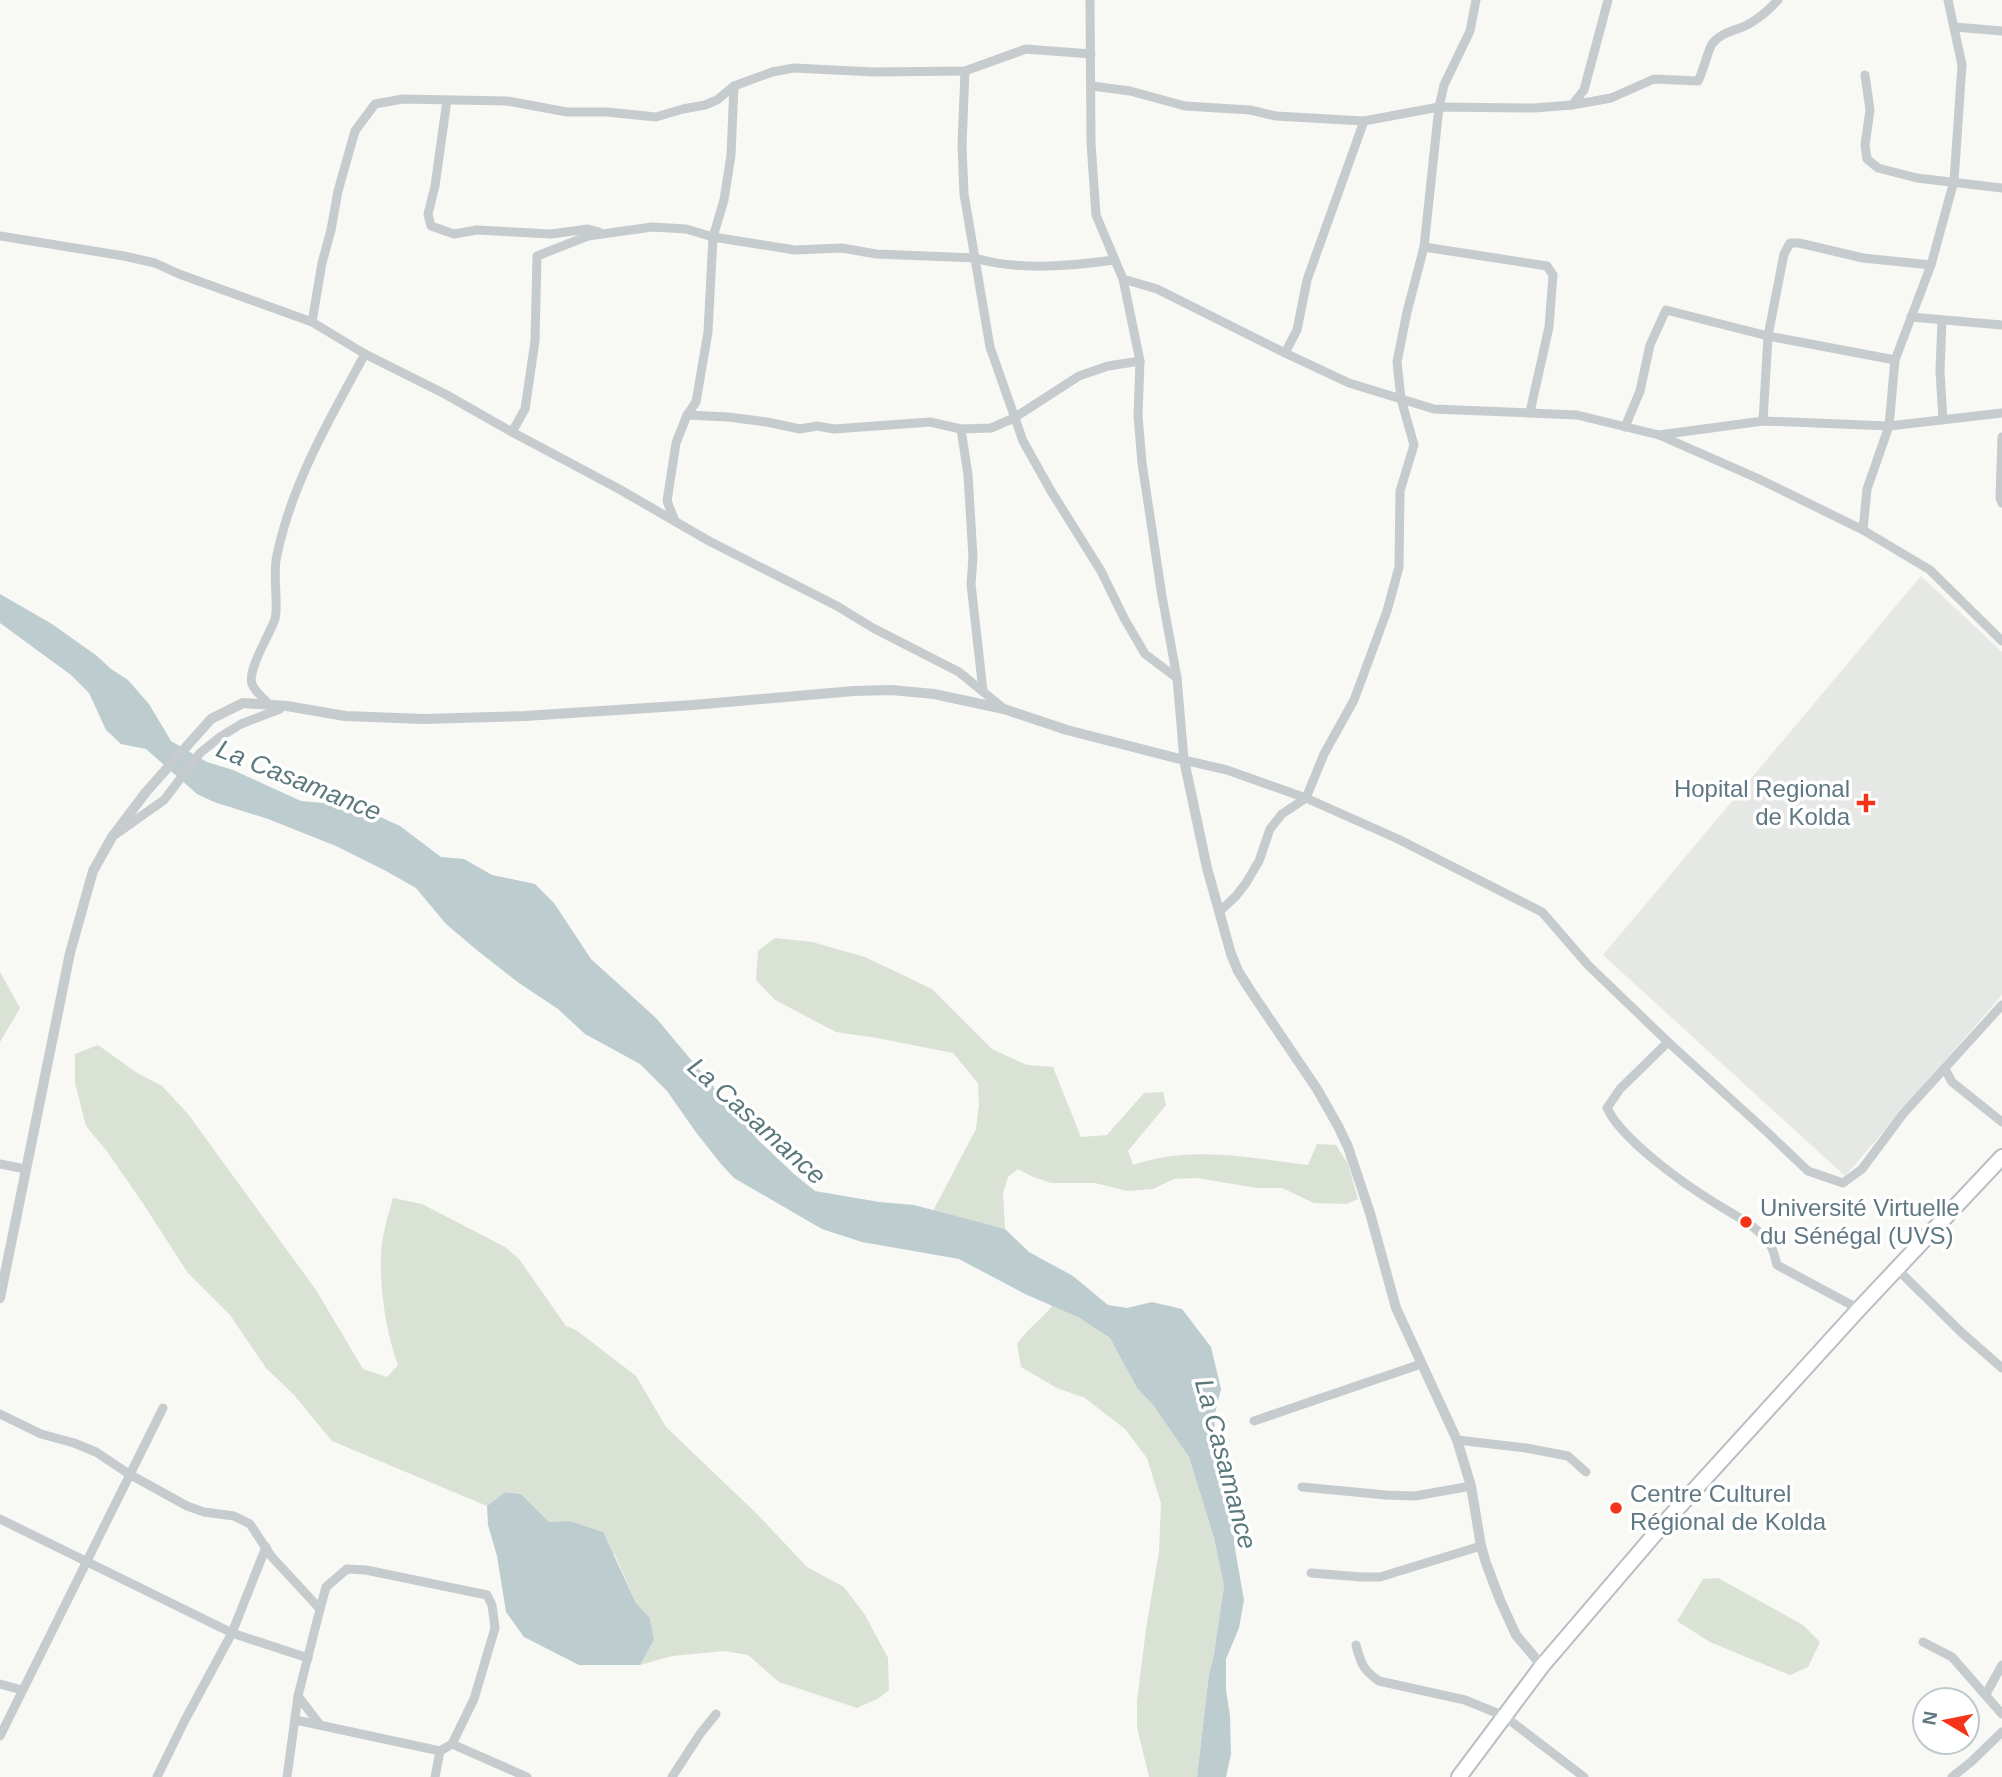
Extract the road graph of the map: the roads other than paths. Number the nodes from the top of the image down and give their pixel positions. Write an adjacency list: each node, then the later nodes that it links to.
1 (1090, 0): 8 (street)
2 (1476, 0): 15 (street)
3 (1608, 0): 14 (street)
4 (1778, 0): 14 (street)
5 (1948, 0): 6 (street)
6 (1955, 27): 7 (street); 17 (street)
7 (2002, 32)
8 (1091, 54): 9 (street); 12 (street)
9 (965, 71): 11 (street); 23 (street)
10 (1866, 75): 17 (street)
11 (734, 86): 13 (street); 21 (street)
12 (1091, 86): 16 (street); 24 (street)
13 (447, 100): 19 (street); 29 (street)
14 (1572, 105): 15 (street)
15 (1439, 107): 16 (street); 22 (street)
16 (1364, 121): 32 (street)
17 (1954, 181): 18 (street); 25 (street)
18 (2002, 188)
19 (604, 233): 21 (street); 46 (street)
20 (0, 236): 29 (street)
21 (713, 237): 23 (street); 39 (street)
22 (1424, 247): 36 (street); 37 (street)
23 (975, 258): 24 (street); 40 (street)
24 (1114, 260): 26 (street)
25 (1931, 265): 27 (street); 31 (street)
26 (1123, 279): 32 (street); 34 (street)
27 (1911, 317): 28 (street); 35 (street)
28 (1942, 320): 30 (street); 41 (street)
29 (312, 322): 33 (street)
30 (2002, 325)
31 (1768, 336): 35 (street); 42 (street); 44 (street)
32 (1285, 353): 36 (street)
33 (365, 354): 46 (street); 55 (street)
34 (1140, 360): 40 (street); 53 (street)
35 (1895, 360): 43 (street)
36 (1401, 399): 37 (street); 58 (street)
37 (1530, 412): 44 (street)
38 (2002, 412): 41 (street)
39 (688, 415): 45 (street); 50 (street)
40 (1014, 418): 45 (street); 53 (street)
41 (1944, 420): 43 (street)
42 (1763, 421): 43 (street); 47 (street)
43 (1889, 426): 51 (street)
44 (1625, 427): 47 (street)
45 (961, 429): 54 (street)
46 (512, 432): 50 (street)
47 (1658, 435): 51 (street)
48 (2002, 437): 49 (street)
49 (2002, 503)
50 (675, 521): 54 (street)
51 (1863, 530): 52 (street)
52 (2002, 641)
53 (1177, 678): 57 (street)
54 (983, 691): 56 (street)
55 (272, 708): 56 (street); 59 (street); 59 (street)
56 (1004, 709): 57 (street)
57 (1184, 760): 58 (street); 60 (street)
58 (1306, 797): 60 (street); 62 (street)
59 (112, 837): 67 (street)
60 (1219, 912): 71 (street)
61 (2002, 1005): 63 (street)
62 (1668, 1042): 63 (street); 70 (street)
63 (1945, 1069): 64 (street)
64 (2002, 1122)
65 (2002, 1157): 68 (main road)
66 (0, 1164): 67 (street)
67 (25, 1169): 69 (street)
68 (1897, 1269): 70 (main road); 72 (street)
69 (0, 1298)
70 (1859, 1309): 92 (main road)
71 (1421, 1364): 75 (street); 76 (street)
72 (2002, 1368)
73 (163, 1408): 78 (street)
74 (0, 1414): 78 (street)
75 (1254, 1422)
76 (1457, 1440): 77 (street); 79 (street)
77 (1586, 1472)
78 (129, 1474): 83 (street); 84 (street)
79 (1471, 1486): 80 (street); 82 (street)
80 (1302, 1487)
81 (0, 1519): 84 (street)
82 (1480, 1546): 85 (street); 92 (street)
83 (266, 1547): 86 (street); 87 (street)
84 (87, 1561): 87 (street); 94 (street)
85 (1311, 1573)
86 (320, 1609): 90 (street); 104 (street)
87 (232, 1633): 90 (street); 106 (street)
88 (1923, 1642): 95 (street)
89 (1356, 1645): 99 (street)
90 (308, 1658): 96 (street)
91 (2002, 1665): 95 (street)
92 (1542, 1666): 99 (main road)
93 (0, 1684): 94 (street)
94 (22, 1690): 103 (street)
95 (1986, 1695): 98 (street)
96 (298, 1696): 100 (street); 101 (street)
97 (716, 1714): 110 (street)
98 (2002, 1714)
99 (1504, 1716): 111 (main road); 112 (street)
100 (296, 1720): 101 (street); 107 (street)
101 (321, 1726): 105 (street)
102 (2002, 1732): 113 (street)
103 (0, 1736)
104 (452, 1744): 105 (street); 109 (street)
105 (440, 1751): 108 (street)
106 (157, 1777)
107 (287, 1777)
108 (435, 1777)
109 (527, 1777)
110 (672, 1777)
111 (1459, 1777)
112 (1584, 1777)
113 (1952, 1777)

